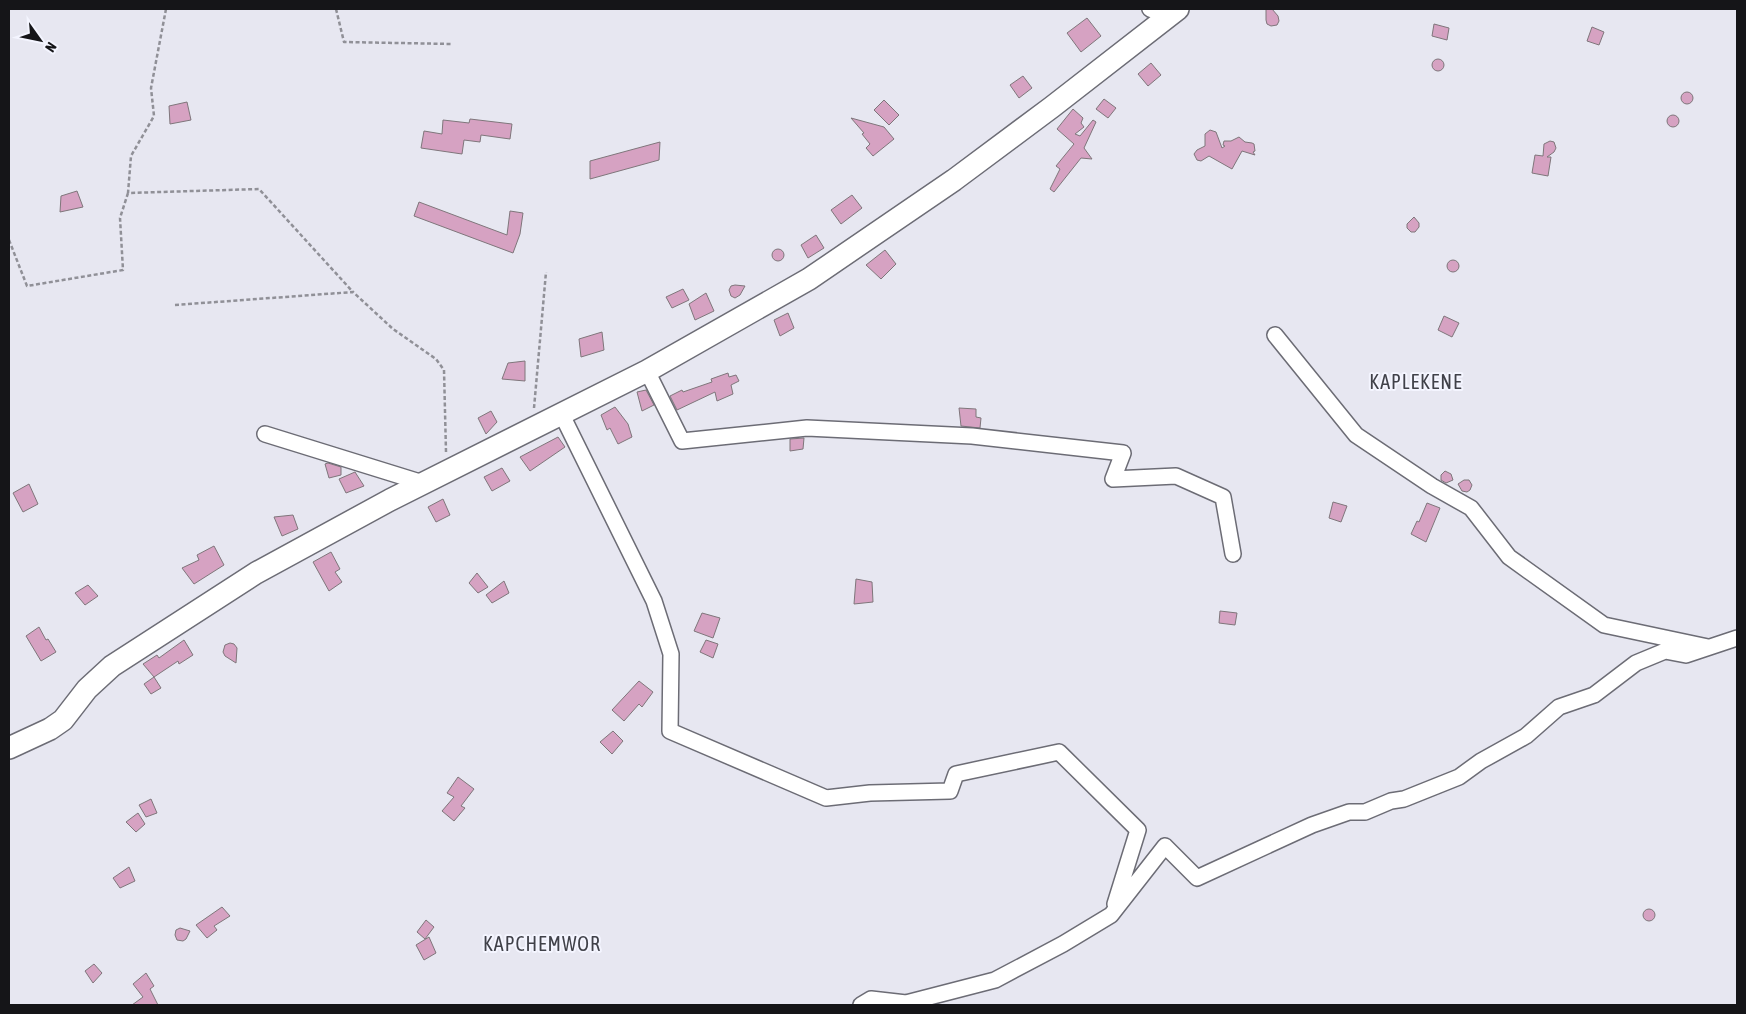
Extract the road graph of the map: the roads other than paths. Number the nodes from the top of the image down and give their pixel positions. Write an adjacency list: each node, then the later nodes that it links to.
1 (1166, 11): 3 (street)
2 (1275, 335): 9 (street)
3 (647, 371): 4 (street); 7 (street)
4 (561, 413): 6 (street); 11 (street)
5 (265, 434): 6 (street)
6 (423, 483): 10 (street)
7 (1232, 554)
8 (1737, 638): 9 (street)
9 (1710, 647): 11 (street)
10 (9, 748)
11 (1111, 915): 12 (street)
12 (861, 1005)

